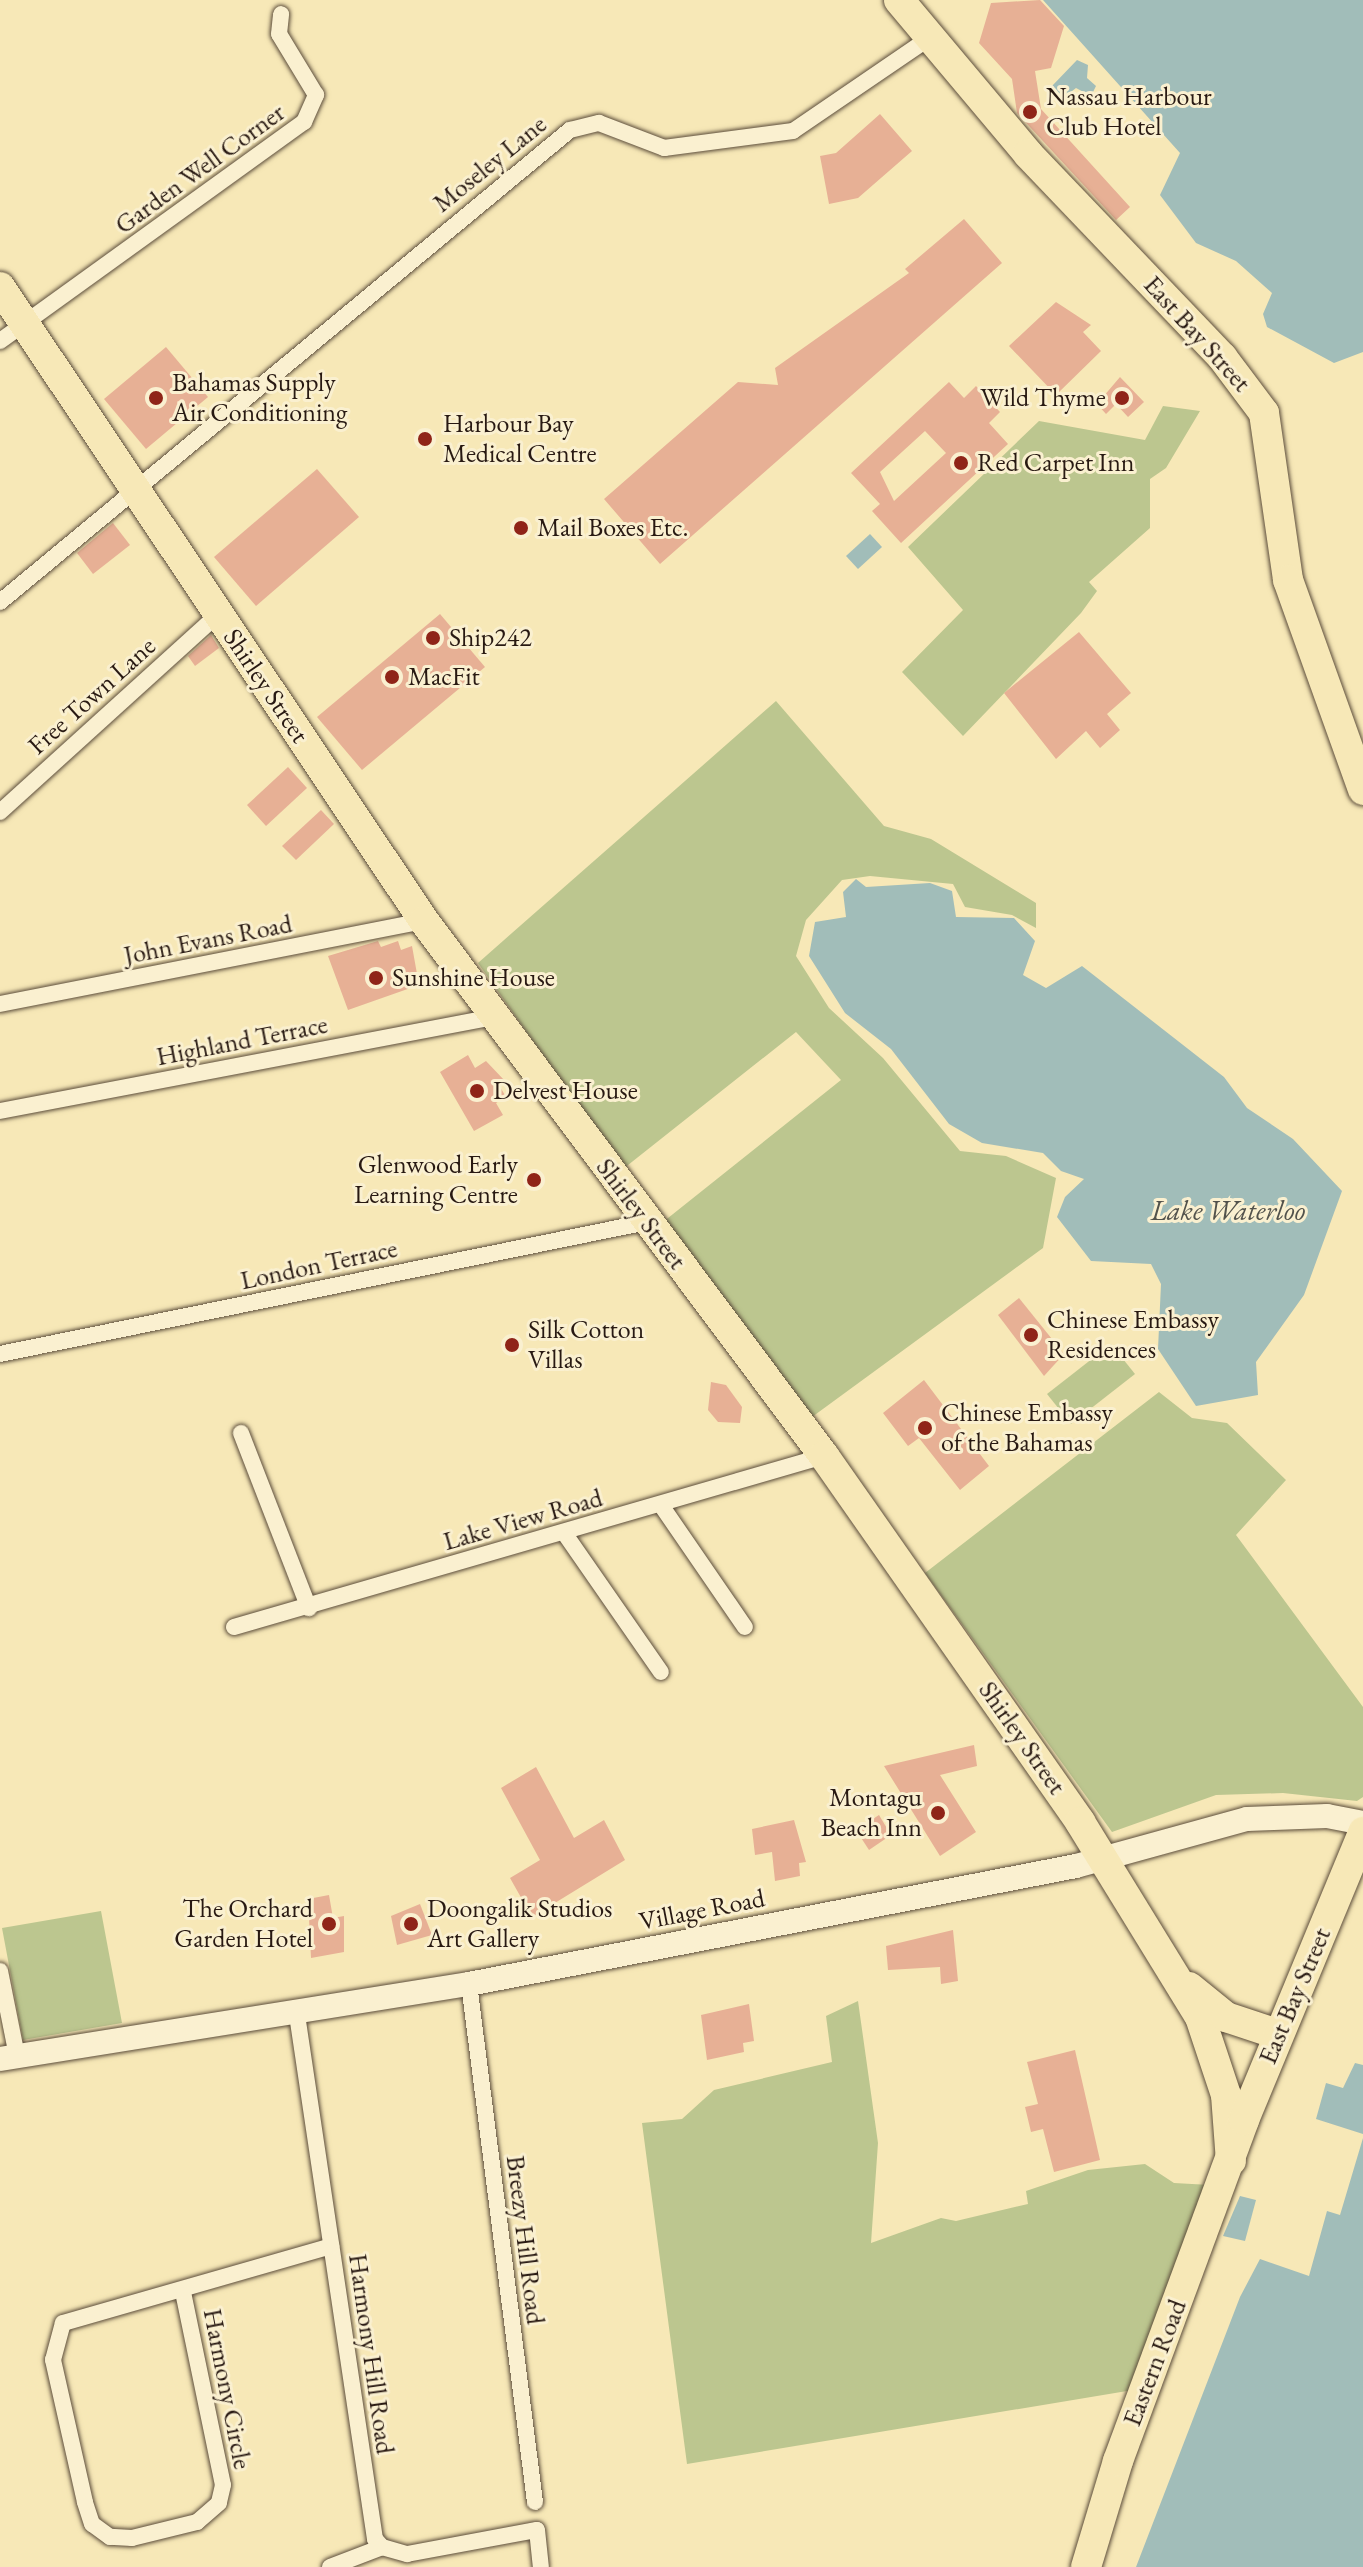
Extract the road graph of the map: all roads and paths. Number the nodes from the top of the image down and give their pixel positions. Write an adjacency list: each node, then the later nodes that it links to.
1 (899, 0): 3 (highway, East Bay Street)
2 (281, 14): 5 (street, Garden Well Corner)
3 (931, 37): 6 (street, Moseley Lane); 9 (highway, East Bay Street)
4 (0, 287): 5 (highway, Shirley Street)
5 (12, 334): 6 (highway, Shirley Street)
6 (133, 490): 7 (street, Moseley Lane); 8 (highway, Shirley Street)
7 (0, 602)
8 (217, 615): 10 (street, Free Town Lane); 11 (highway, Shirley Street)
9 (1363, 790)
10 (0, 812)
11 (424, 921): 12 (street, John Evans Road); 13 (highway, Shirley Street)
12 (0, 1004)
13 (493, 1017): 14 (street, Highland Terrace); 15 (highway, Shirley Street)
14 (0, 1111)
15 (647, 1222): 16 (street, London Terrace); 18 (highway, Shirley Street)
16 (0, 1354)
17 (241, 1433): 21 (street)
18 (824, 1456): 19 (street, Lake View Road); 27 (highway, Shirley Street)
19 (661, 1505): 20 (street, Lake View Road); 23 (street)
20 (565, 1534): 21 (street, Lake View Road); 24 (street)
21 (309, 1608): 22 (street, Lake View Road)
22 (234, 1627)
23 (745, 1627)
24 (661, 1672)
25 (1363, 1823): 27 (main road, Village Road)
26 (1363, 1832): 32 (highway, East Bay Street)
27 (1102, 1859): 29 (highway, Shirley Street); 30 (main road, Village Road)
28 (0, 1971): 33 (street)
29 (1183, 1982): 32 (highway); 34 (highway, Shirley Street)
30 (469, 1984): 31 (main road, Village Road); 37 (street, Breezy Hill Road)
31 (296, 2008): 33 (main road, Village Road); 35 (street, Harmony Hill Road)
32 (1277, 2034): 34 (highway, East Bay Street)
33 (8, 2058)
34 (1231, 2161): 41 (highway, Eastern Road)
35 (331, 2246): 36 (street, Harmony Circle); 38 (street, Harmony Hill Road)
36 (183, 2292): 36 (street, Harmony Circle)
37 (535, 2502)
38 (382, 2547): 39 (street); 40 (street)
39 (330, 2567)
40 (541, 2567)
41 (1086, 2567)

